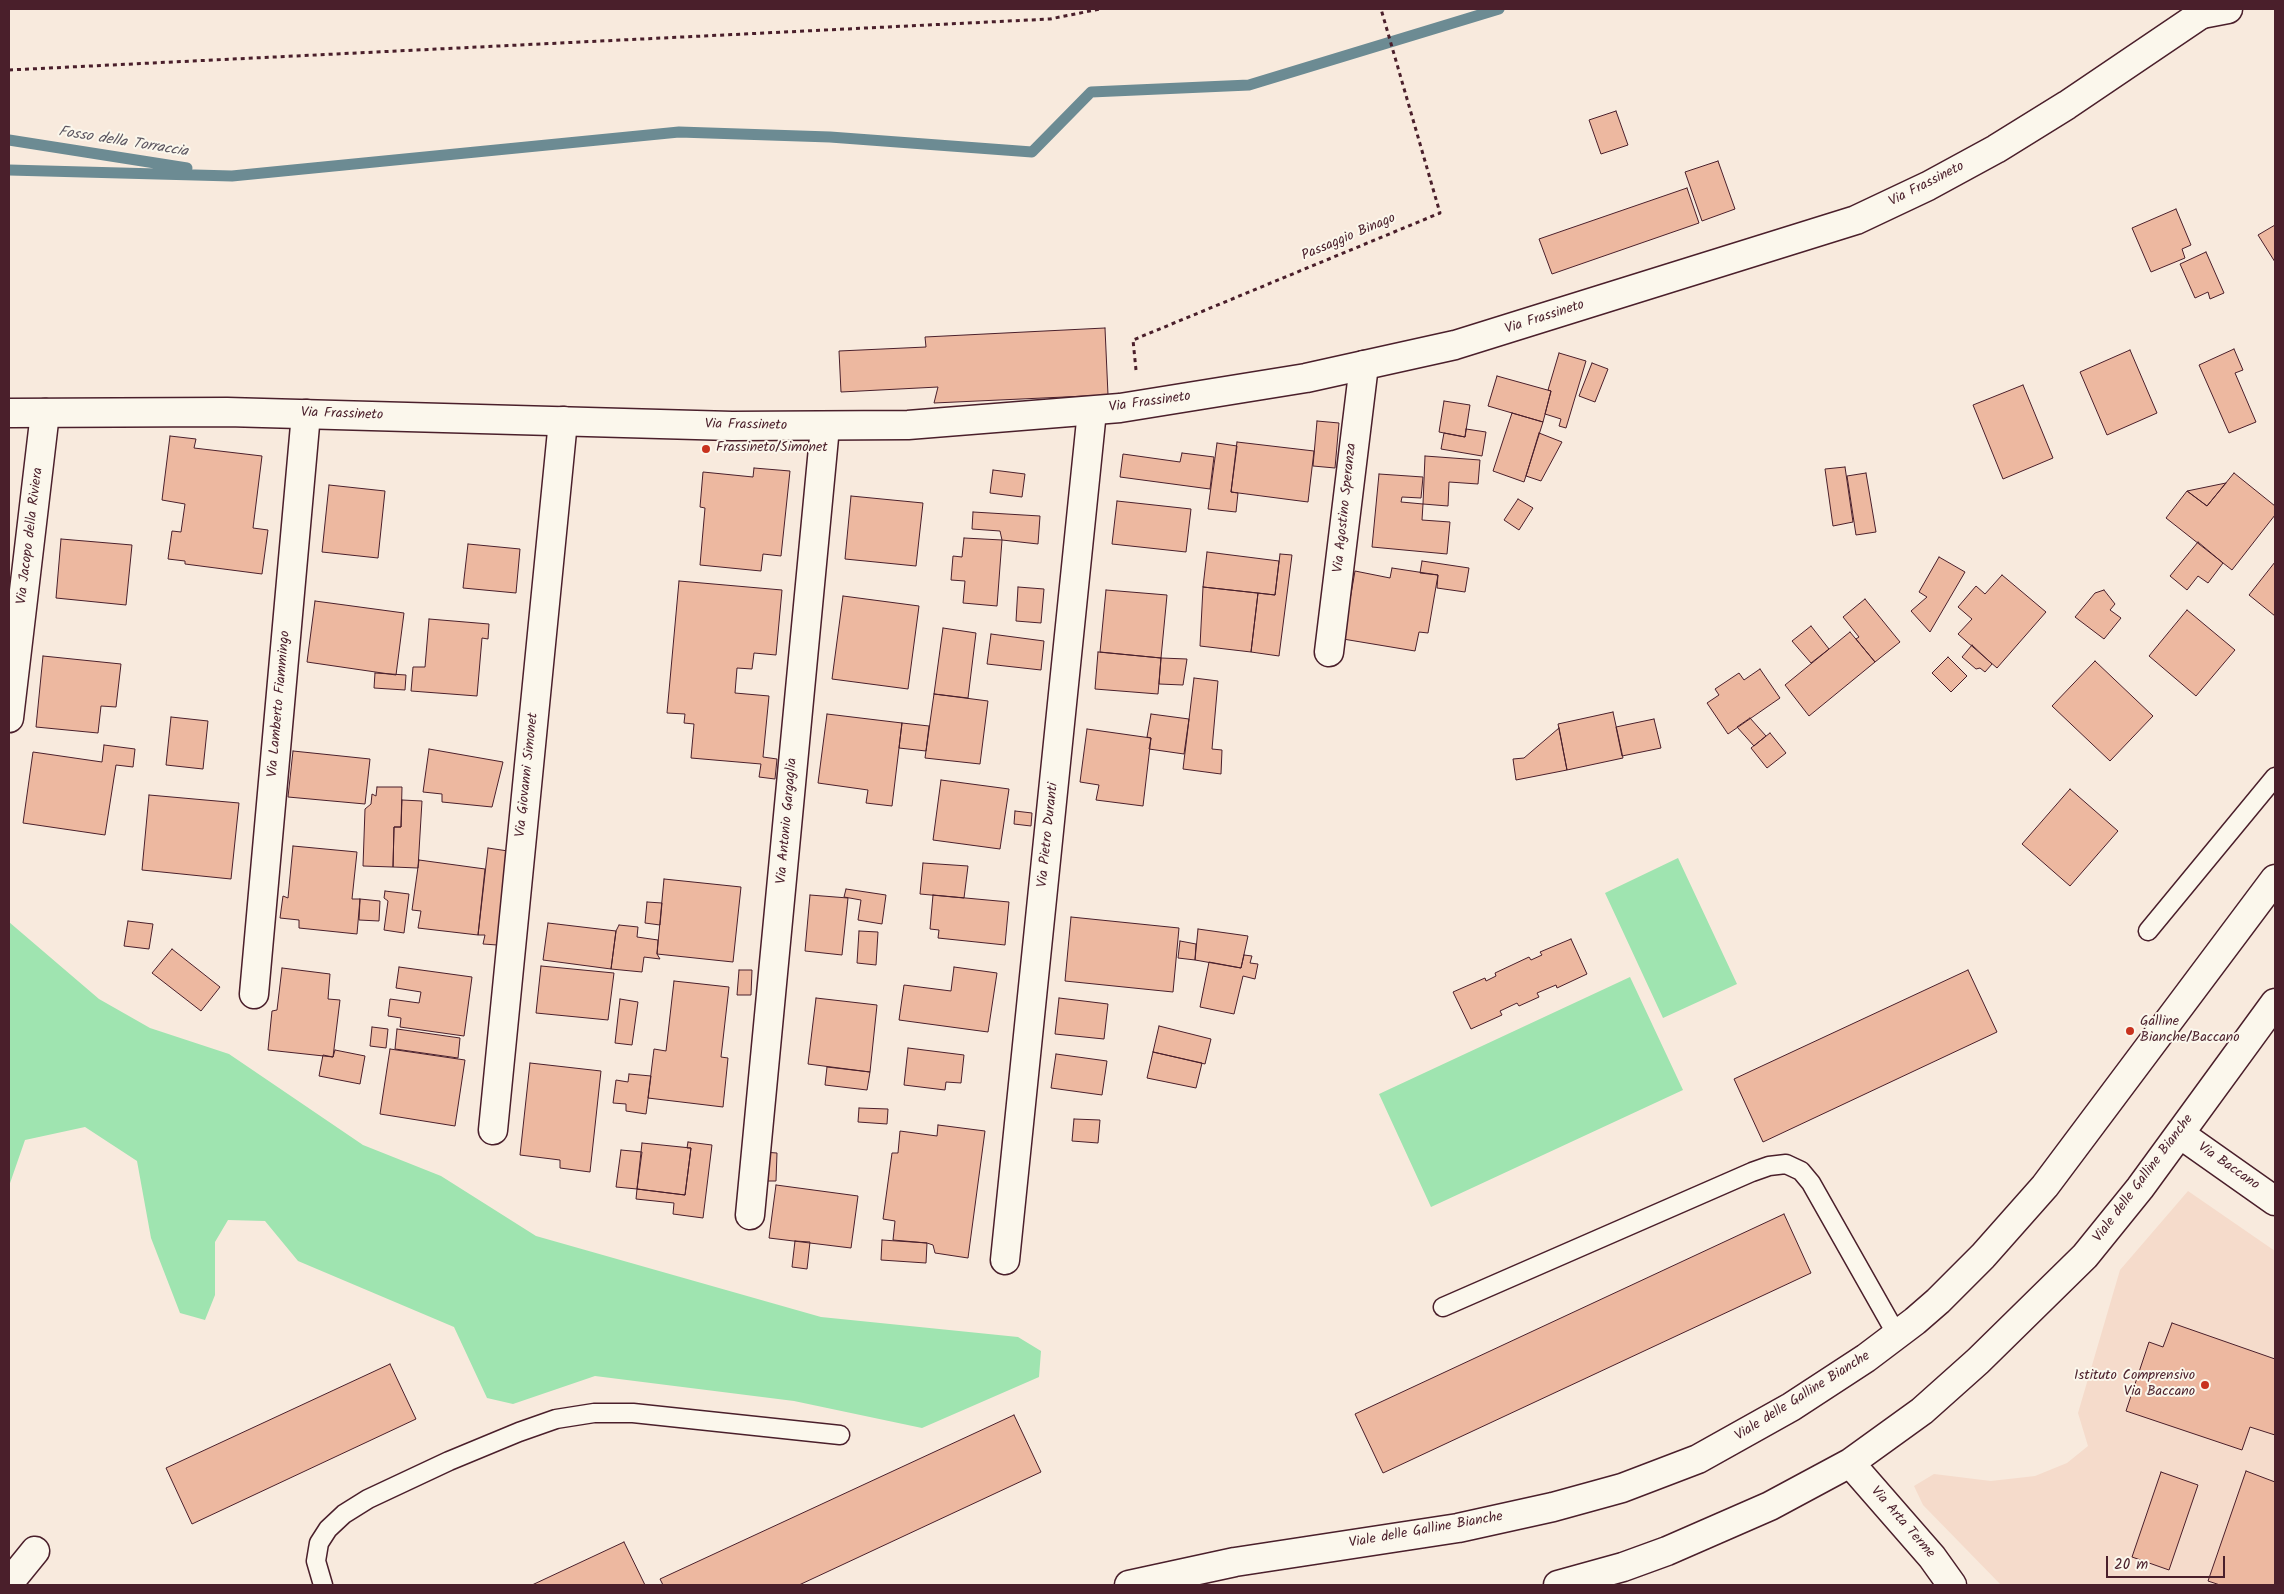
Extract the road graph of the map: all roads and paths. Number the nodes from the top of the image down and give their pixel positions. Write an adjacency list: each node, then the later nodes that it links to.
1 (1100, 9): 4 (path)
2 (1381, 9): 6 (path, Passaggio Binago)
3 (2213, 10): 5 (street, Via Frassineto)
4 (9, 70)
5 (1364, 364): 6 (street, Via Frassineto); 13 (street, Via Agostino Speranza)
6 (1140, 406): 7 (street, Via Frassineto)
7 (1092, 411): 12 (street, Via Frassineto); 24 (street, Via Pietro Duranti)
8 (45, 413): 9 (street, Via Frassineto); 10 (street, Via Frassineto); 14 (street, Via Jacopo della Riviera)
9 (9, 414)
10 (306, 414): 11 (street, Via Frassineto); 18 (street, Via Lamberto Fiammingo)
11 (563, 421): 12 (street, Via Frassineto); 20 (street, Via Giovanni Simonet)
12 (825, 427): 23 (street, Via Antonio Gargaglia)
13 (1329, 652)
14 (9, 718)
15 (2275, 777): 17 (lane)
16 (2275, 879): 26 (street, Viale delle Galline Bianche)
17 (2148, 931)
18 (254, 994)
19 (2275, 1003): 21 (street, Viale delle Galline Bianche)
20 (493, 1130)
21 (2180, 1134): 22 (street, Via Baccano); 28 (street, Viale delle Galline Bianche)
22 (2275, 1201)
23 (750, 1215)
24 (1005, 1260)
25 (1444, 1307): 26 (lane)
26 (1897, 1335): 32 (street, Viale delle Galline Bianche)
27 (840, 1435): 31 (lane)
28 (1850, 1463): 33 (street, Viale delle Galline Bianche); 34 (street, Via Arta Terme)
29 (35, 1551): 30 (street)
30 (9, 1583)
31 (323, 1585)
32 (1129, 1585)
33 (1558, 1585)
34 (1952, 1585)

